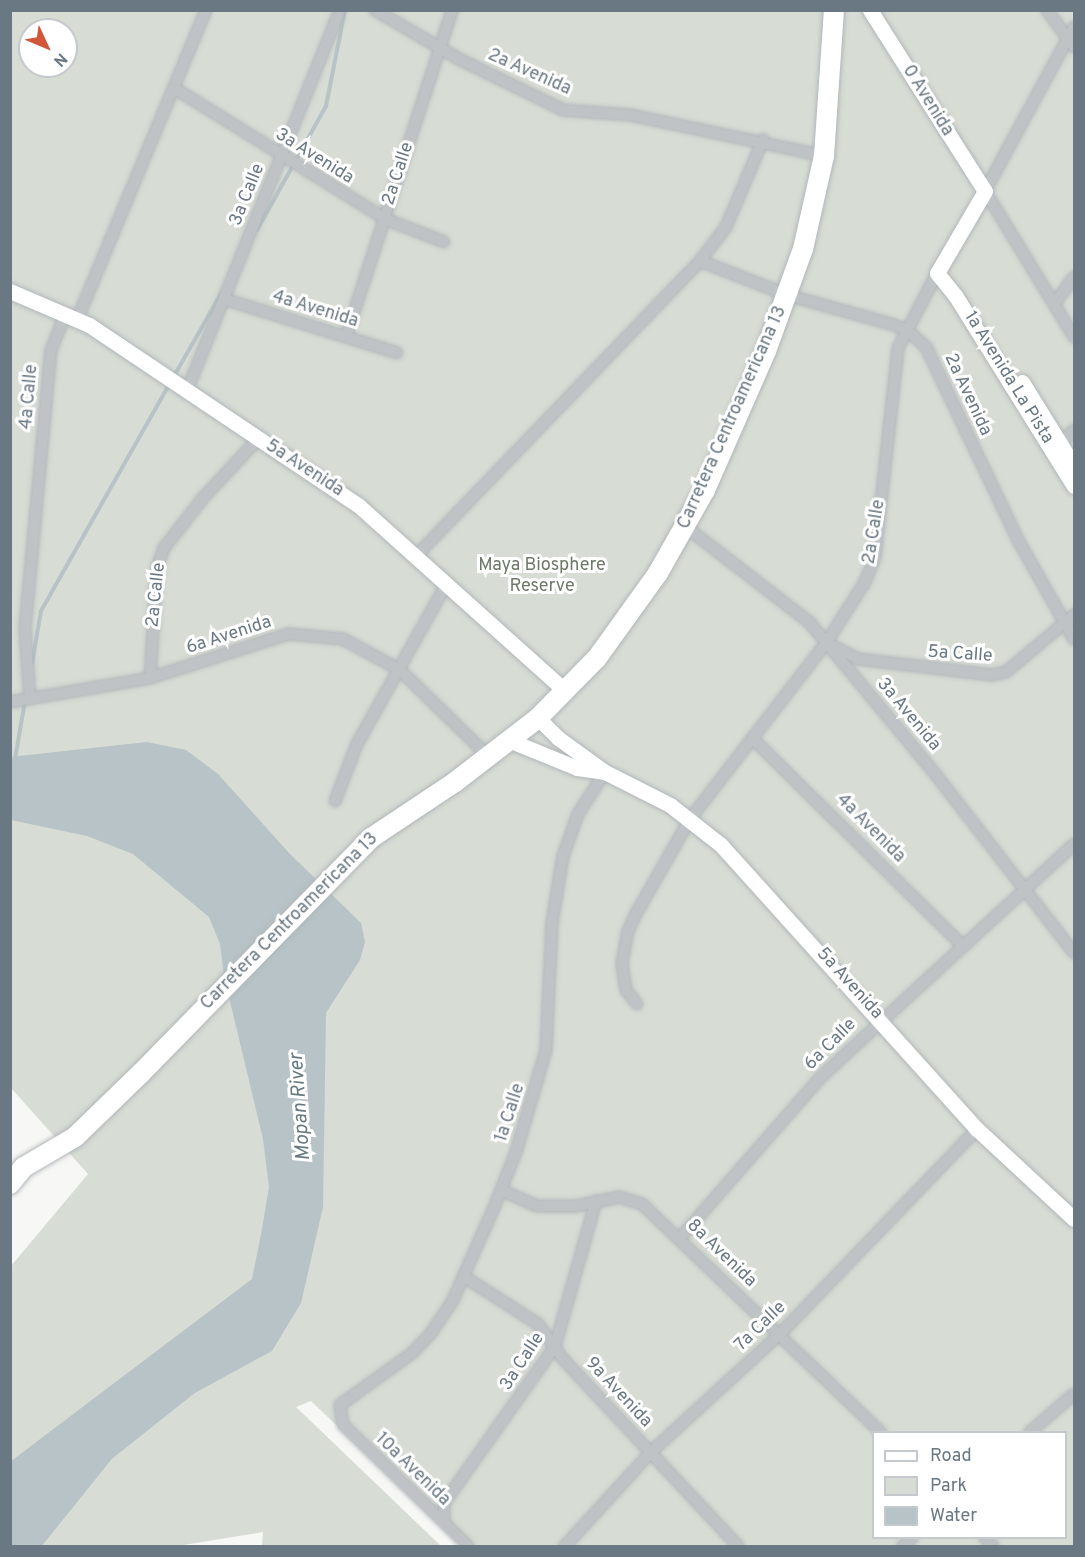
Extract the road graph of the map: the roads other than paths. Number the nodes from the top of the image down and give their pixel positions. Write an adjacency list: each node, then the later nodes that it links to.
1 (206, 10): 11 (street, 4a Calle)
2 (340, 10): 13 (street, 3a Calle)
3 (375, 10): 10 (street, 2a Avenida)
4 (452, 10): 10 (street, 2a Calle)
5 (834, 10): 14 (highway, Carretera Centroamericana 13)
6 (870, 10): 15 (street, 0 Avenida)
7 (1047, 10): 9 (street)
8 (1074, 27): 9 (street, 2a Calle)
9 (1071, 42): 15 (street, 2a Calle)
10 (440, 48): 12 (street, 2a Avenida); 16 (street, 2a Calle)
11 (174, 88): 13 (street, 3a Avenida); 25 (street, 4a Calle)
12 (764, 140): 14 (street, 2a Avenida); 18 (street)
13 (281, 156): 16 (street, 3a Avenida); 23 (street, 3a Calle)
14 (824, 156): 22 (highway, Carretera Centroamericana 13)
15 (985, 191): 19 (street, 2a Calle); 24 (street)
16 (385, 219): 17 (street, 3a Avenida); 27 (street, 2a Calle)
17 (444, 242)
18 (700, 261): 22 (street, 2a Avenida); 37 (street)
19 (940, 269): 26 (street, 2a Calle); 33 (street, 1a Avenida La Pista)
20 (1074, 277): 24 (street)
21 (10, 291): 25 (street, 5a Avenida)
22 (787, 295): 26 (street, 2a Avenida); 36 (highway, Carretera Centroamericana 13)
23 (224, 299): 27 (street, 4a Avenida); 30 (street, 3a Calle)
24 (1055, 303): 28 (street)
25 (71, 318): 30 (street, 5a Avenida); 46 (street, 4a Calle)
26 (907, 330): 40 (street, 2a Avenida); 42 (street, 2a Calle)
27 (346, 337): 29 (street, 4a Avenida)
28 (1074, 337)
29 (397, 353)
30 (186, 393): 32 (street, 5a Avenida)
31 (1074, 430): 33 (street)
32 (258, 439): 37 (street, 5a Avenida); 44 (street, 2a Calle)
33 (1057, 447): 34 (street, 1a Avenida La Pista); 35 (street, 1a Avenida La Pista)
34 (1074, 466)
35 (1074, 486)
36 (686, 527): 42 (street, 3a Avenida); 45 (highway, Carretera Centroamericana 13)
37 (417, 555): 38 (street, 5a Avenida)
38 (446, 585): 43 (street); 45 (street, 5a Avenida)
39 (1074, 615): 40 (street, 5a Calle)
40 (1065, 622): 41 (street, 2a Avenida); 42 (street, 5a Calle)
41 (1074, 639)
42 (826, 643): 49 (street, 2a Calle); 56 (street, 3a Avenida)
43 (400, 670): 44 (street, 6a Avenida); 51 (street, 6a Avenida); 53 (street)
44 (150, 678): 46 (street, 6a Avenida)
45 (565, 691): 48 (highway, Carretera Centroamericana 13)
46 (30, 699): 47 (street, 6a Avenida)
47 (10, 702)
48 (538, 718): 50 (highway, Carretera Centroamericana 13); 52 (street, 5a Avenida)
49 (752, 738): 54 (street, 2a Calle); 57 (street, 4a Avenida)
50 (511, 741): 51 (highway, Carretera Centroamericana 13); 52 (street, 5a Avenida)
51 (489, 757): 62 (highway, Carretera Centroamericana 13)
52 (605, 772): 54 (street, 5a Avenida); 63 (street, 1a Calle)
53 (335, 801)
54 (690, 819): 59 (street, 2a Calle); 60 (street, 5a Avenida)
55 (1074, 844): 56 (street, 6a Calle)
56 (1024, 892): 57 (street, 6a Calle); 58 (street, 3a Avenida)
57 (962, 945): 60 (street, 6a Calle)
58 (1074, 953)
59 (636, 1004)
60 (881, 1019): 61 (street, 5a Avenida); 66 (street, 6a Calle)
61 (977, 1129): 65 (street, 5a Avenida); 68 (street, 7a Calle)
62 (11, 1177)
63 (501, 1190): 64 (street, 8a Avenida); 67 (street, 1a Calle)
64 (596, 1202): 66 (street, 8a Avenida); 69 (street, 3a Calle)
65 (1074, 1219)
66 (680, 1238): 68 (street, 8a Avenida)
67 (463, 1276): 69 (street, 9a Avenida); 71 (street, 1a Calle)
68 (780, 1334): 72 (street, 8a Avenida); 74 (street, 7a Calle)
69 (555, 1346): 74 (street, 9a Avenida); 75 (street, 3a Calle)
70 (1074, 1394): 73 (street)
71 (339, 1413): 75 (street, 10a Avenida)
72 (880, 1431)
73 (1031, 1431)
74 (651, 1452): 77 (street, 7a Calle); 78 (street, 9a Avenida)
75 (444, 1522): 76 (street, 10a Avenida)
76 (468, 1546)
77 (565, 1546)
78 (738, 1546)

